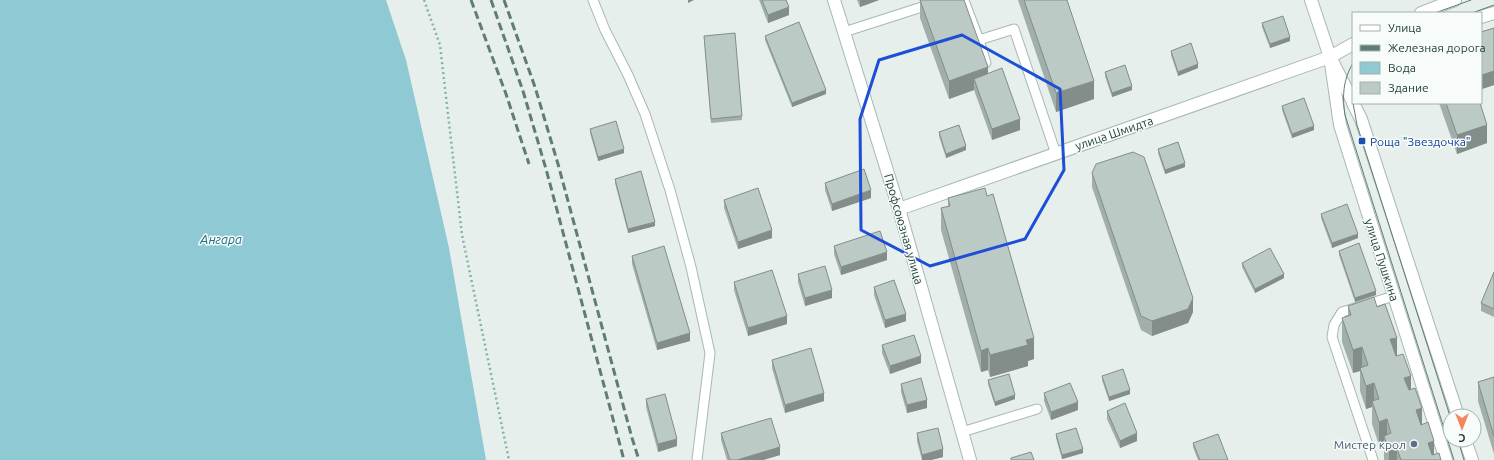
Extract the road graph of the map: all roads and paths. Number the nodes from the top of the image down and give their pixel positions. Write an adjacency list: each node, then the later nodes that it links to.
1 (424, 0): 26 (path)
2 (593, 0): 27 (lane)
3 (834, 0): 11 (street, Профсоюзная улица)
4 (1311, 0): 15 (street, улица Пушкина)
5 (1455, 0): 8 (street)
6 (966, 3): 12 (lane)
7 (925, 6): 11 (lane)
8 (1424, 12)
9 (1494, 13): 10 (street)
10 (1482, 17)
11 (844, 32): 20 (street, Профсоюзная улица)
12 (979, 40): 16 (lane); 19 (lane)
13 (1352, 45): 15 (street, улица Шмидта)
14 (1352, 54): 15 (street, улица Шмидта)
15 (1330, 57): 17 (street, улица Пушкина); 19 (street, улица Шмидта); 21 (street, улица Пушкина)
16 (986, 63)
17 (1352, 101)
18 (1354, 104): 22 (street, улица Пушкина)
19 (1056, 154): 20 (street, улица Шмидта)
20 (899, 209): 24 (street, Профсоюзная улица)
21 (1394, 296): 29 (lane); 30 (street, улица Пушкина)
22 (1455, 408)
23 (1037, 409): 24 (lane)
24 (962, 432): 28 (street, Профсоюзная улица)
25 (1468, 448): 31 (street)
26 (509, 460)
27 (697, 460)
28 (970, 460)
29 (1374, 460)
30 (1446, 460)
31 (1472, 460)

